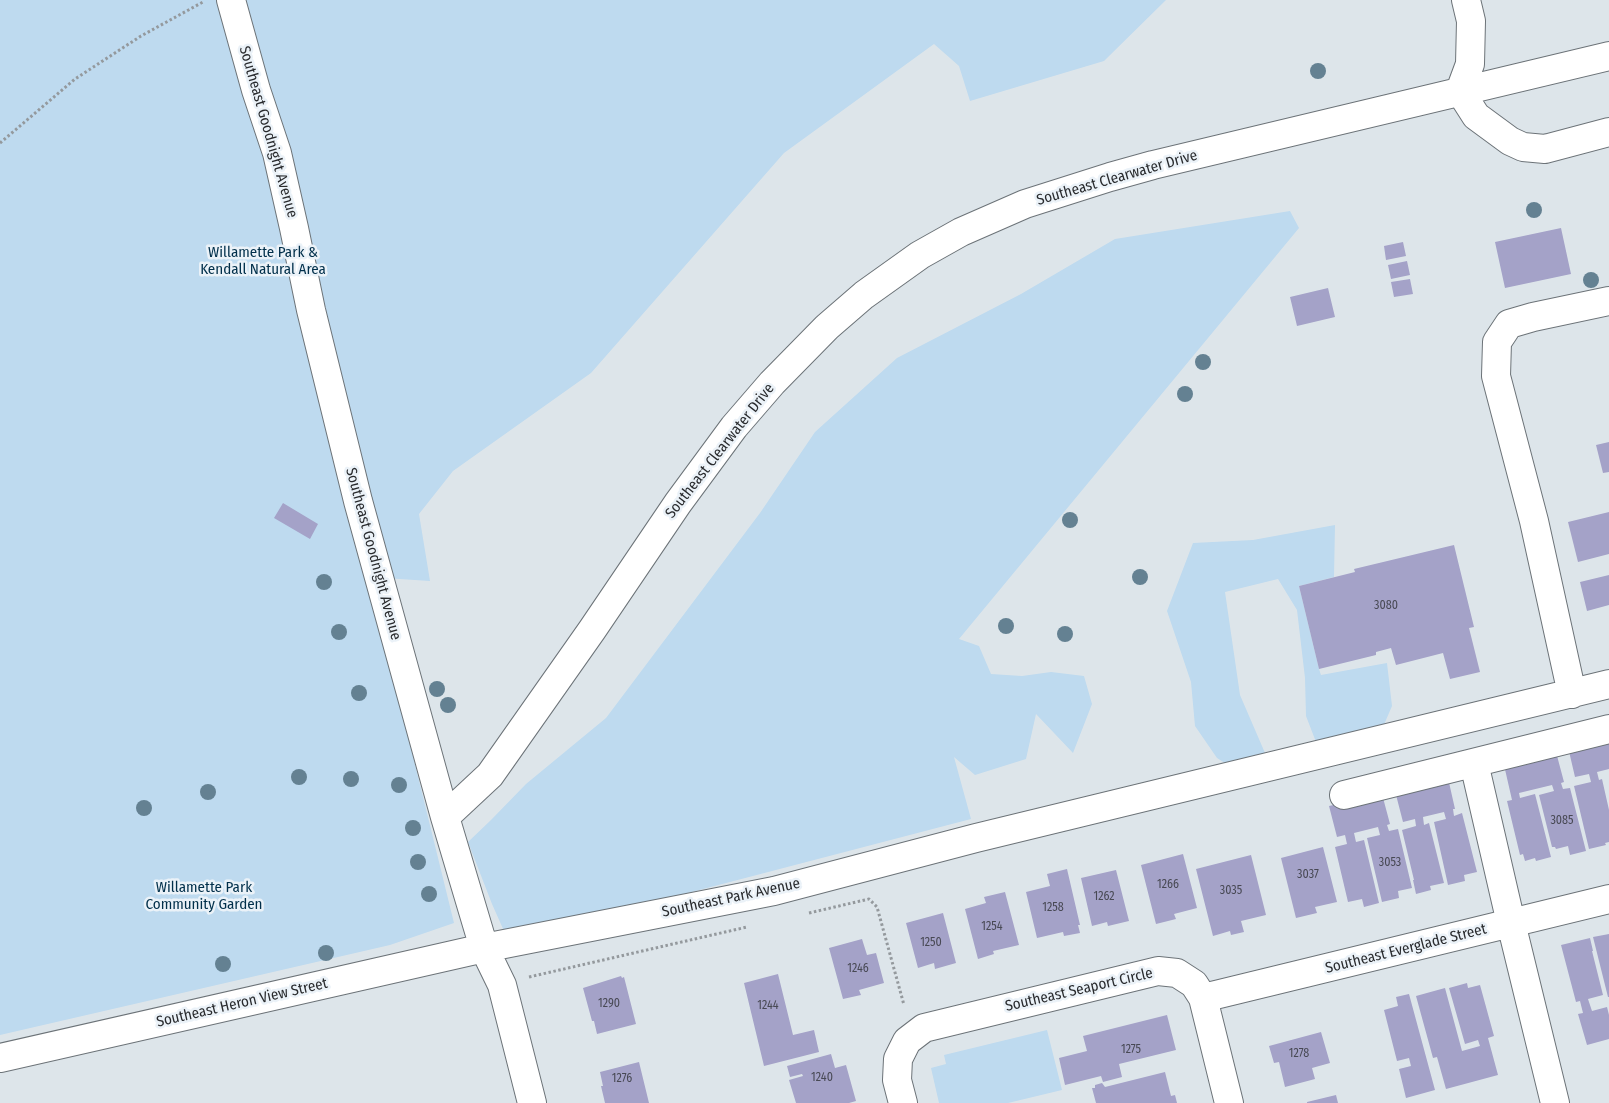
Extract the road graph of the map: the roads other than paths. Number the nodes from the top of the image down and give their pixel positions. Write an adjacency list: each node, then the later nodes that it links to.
1 (231, 0): 12 (street, Southeast Goodnight Avenue)
2 (1466, 0): 4 (street)
3 (1609, 56): 4 (street, Southeast Clearwater Drive)
4 (1460, 91): 5 (street); 12 (street, Southeast Clearwater Drive)
5 (1609, 132)
6 (1609, 301): 8 (street)
7 (1609, 684): 8 (street, Southeast Park Avenue)
8 (1572, 694): 15 (street, Southeast Park Avenue)
9 (1609, 729): 10 (street)
10 (1474, 762): 11 (street); 14 (street)
11 (1344, 795)
12 (445, 817): 15 (street, Southeast Goodnight Avenue)
13 (1609, 899): 14 (street, Southeast Everglade Street)
14 (1511, 923): 16 (street, Southeast Everglade Street); 21 (street)
15 (484, 948): 17 (street, Southeast Heron View Street); 18 (street, Southeast Goodnight Avenue)
16 (1203, 998): 19 (street, Southeast Seaport Circle); 20 (street, Southeast Seaport Circle)
17 (0, 1058)
18 (532, 1103)
19 (903, 1103)
20 (1229, 1103)
21 (1555, 1103)

